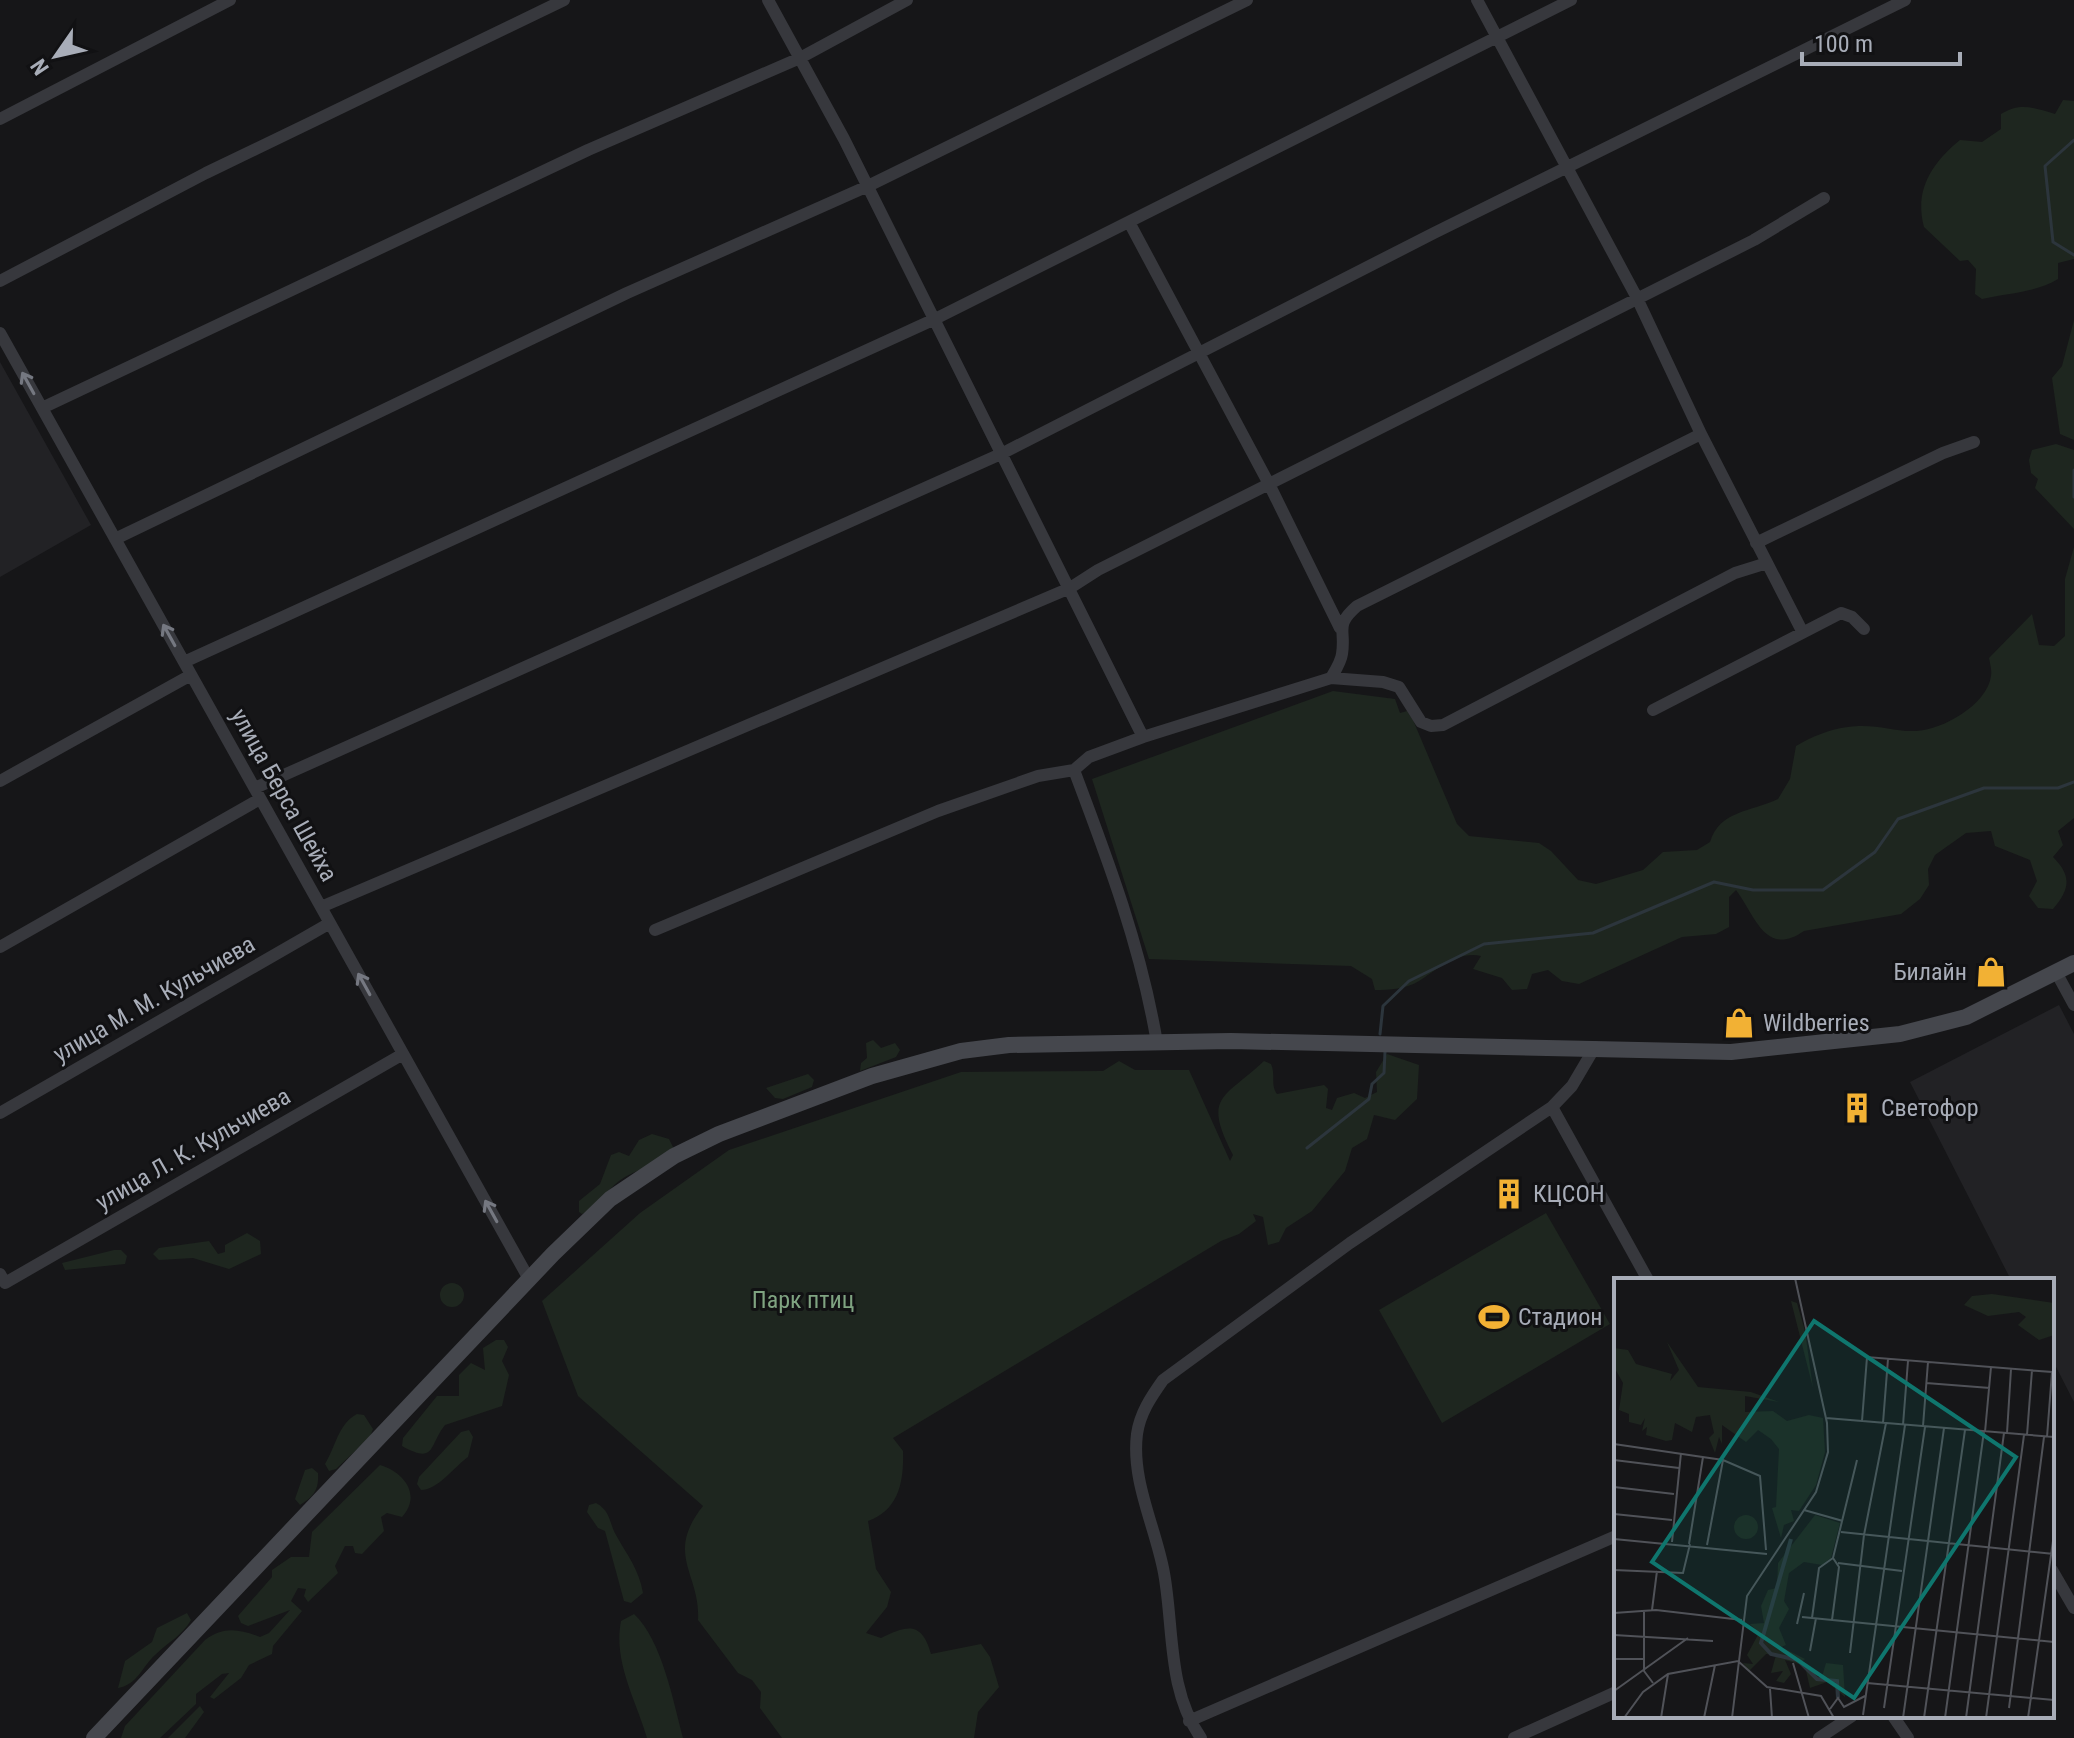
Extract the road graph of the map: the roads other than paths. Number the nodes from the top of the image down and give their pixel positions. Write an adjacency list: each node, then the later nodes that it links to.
1 (230, 0): 11 (street)
2 (564, 0): 16 (street)
3 (768, 0): 10 (street)
4 (907, 0): 10 (street)
5 (1247, 0): 13 (street)
6 (1477, 0): 9 (street)
7 (1571, 0): 9 (street)
8 (1905, 0): 12 (street)
9 (1497, 37): 12 (street); 15 (street)
10 (800, 58): 13 (street); 21 (street)
11 (0, 119)
12 (1567, 167): 17 (street); 20 (street)
13 (868, 186): 18 (street); 26 (street)
14 (1824, 198): 17 (street)
15 (1129, 222): 18 (street); 20 (street)
16 (0, 281)
17 (1636, 296): 22 (street); 25 (street)
18 (935, 319): 24 (street); 33 (street)
19 (0, 333): 21 (street, улица Берса Шейха, one-way to 19)
20 (1199, 354): 24 (street); 25 (street)
21 (42, 408): 26 (street, улица Берса Шейха)
22 (1701, 434): 27 (street); 30 (street)
23 (1974, 442): 27 (street)
24 (1003, 453): 29 (street); 40 (street)
25 (1269, 484): 29 (street); 30 (street)
26 (115, 539): 33 (street, улица Берса Шейха, one-way to 26)
27 (1756, 543): 28 (street)
28 (1767, 563): 32 (street); 35 (street)
29 (1070, 588): 37 (street); 41 (street)
30 (1340, 628): 35 (street)
31 (1864, 629): 32 (street)
32 (1802, 631): 36 (street)
33 (184, 662): 34 (street, улица Берса Шейха)
34 (191, 675): 39 (street); 40 (street, улица Берса Шейха)
35 (1331, 678): 37 (street)
36 (1653, 710)
37 (1143, 737): 38 (street)
38 (1074, 770): 43 (street); 48 (street)
39 (0, 781)
40 (257, 794): 41 (street, улица Берса Шейха); 44 (street)
41 (321, 907): 42 (street, улица Берса Шейха)
42 (330, 923): 50 (street, улица Берса Шейха, one-way to 42); 52 (street, улица М. М. Кульчиева)
43 (655, 930)
44 (0, 947)
45 (2074, 963): 46 (main road)
46 (2056, 972): 47 (street); 49 (main road)
47 (2074, 1005)
48 (1157, 1043): 49 (main road); 55 (main road)
49 (1595, 1047): 51 (street)
50 (403, 1054): 54 (street, улица Л. К. Кульчиева); 55 (street, улица Берса Шейха, one-way to 50)
51 (1552, 1107): 53 (street); 62 (street)
52 (0, 1113)
53 (1647, 1278)
54 (2, 1279)
55 (529, 1279): 63 (main road)
56 (1614, 1537): 62 (street)
57 (2054, 1573): 58 (street)
58 (2074, 1608)
59 (1614, 1693): 65 (street)
60 (1849, 1718): 66 (street)
61 (1894, 1718): 67 (street)
62 (1189, 1721): 64 (street)
63 (94, 1738)
64 (1201, 1738)
65 (1514, 1738)
66 (1819, 1738)
67 (1908, 1738)

